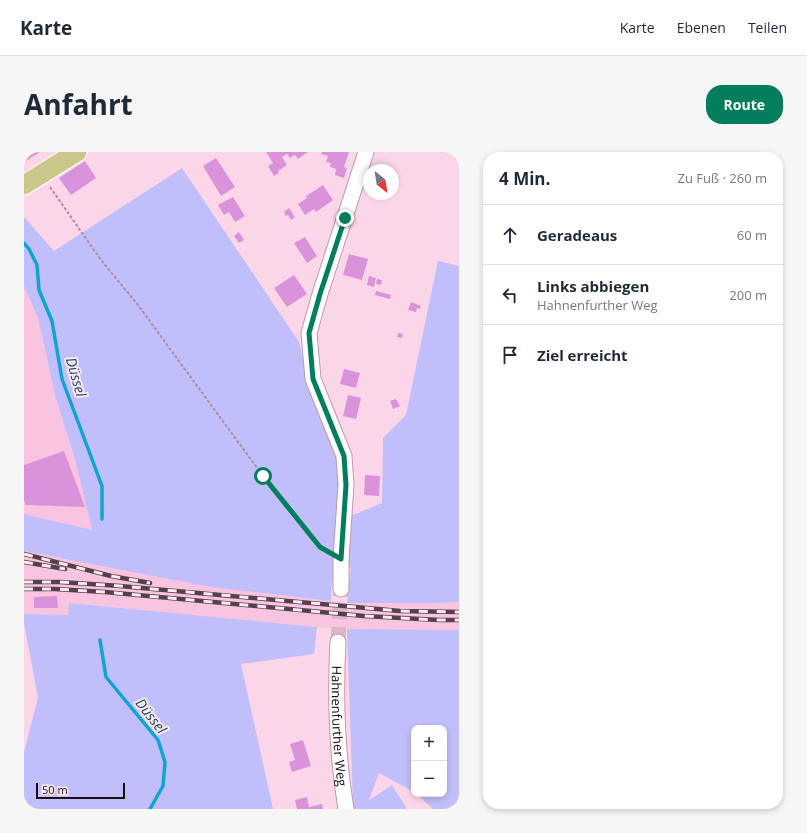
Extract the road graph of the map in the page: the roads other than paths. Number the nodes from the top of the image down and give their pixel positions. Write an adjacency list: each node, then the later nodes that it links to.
1 (77, 152): 3 (main road)
2 (366, 152): 4 (street)
3 (24, 185)
4 (341, 589)
5 (338, 642): 6 (street, Hahnenfurther Weg)
6 (346, 809)

